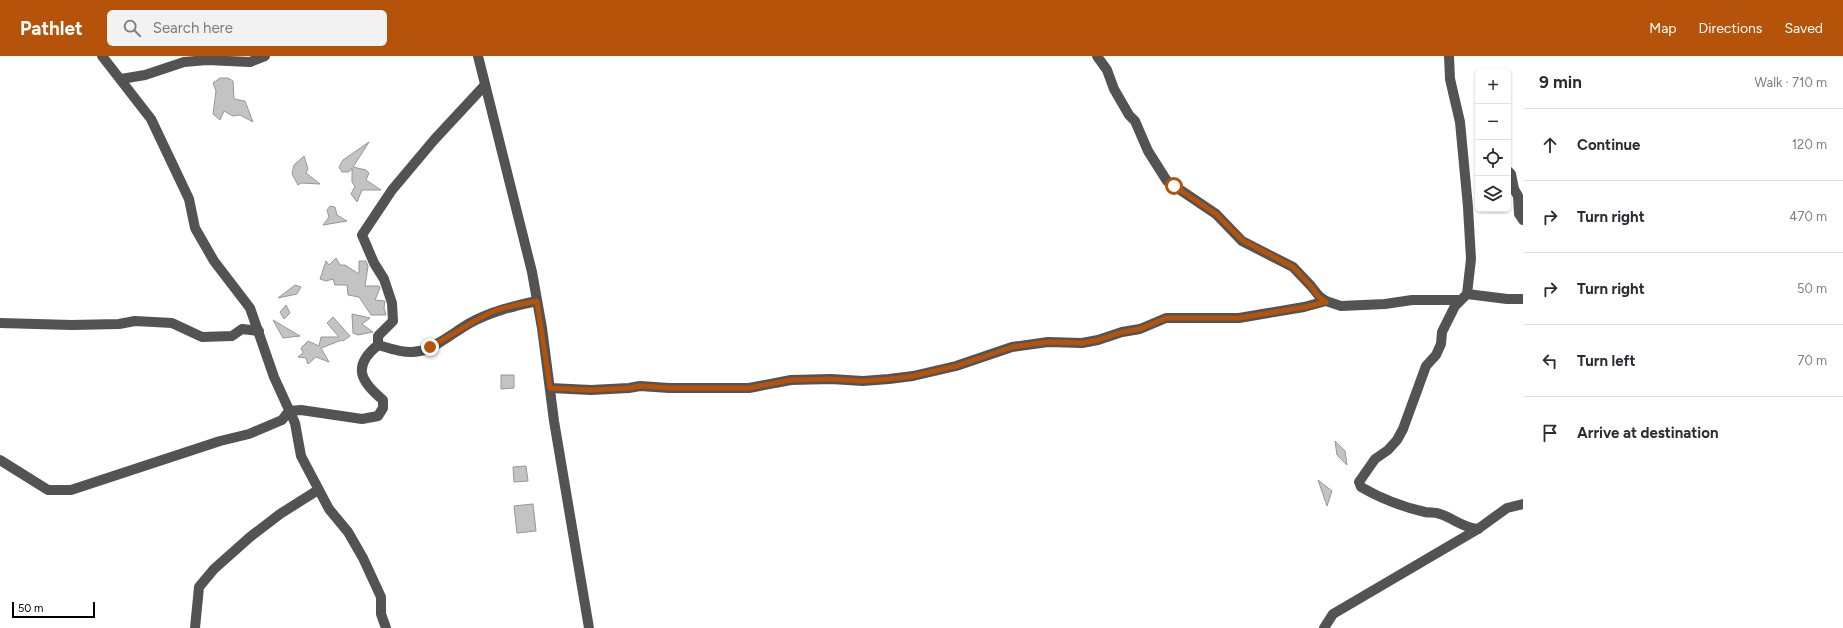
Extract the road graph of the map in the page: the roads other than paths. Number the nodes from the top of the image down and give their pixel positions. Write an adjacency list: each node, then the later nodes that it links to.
1 (102, 56): 6 (street)
2 (265, 56): 6 (street)
3 (478, 56): 7 (street)
4 (1097, 56): 13 (street)
5 (1449, 56): 10 (street)
6 (121, 79): 15 (street)
7 (485, 85): 12 (street); 16 (street)
8 (1511, 174): 9 (street)
9 (1523, 220)
10 (1464, 297): 11 (street); 13 (street); 22 (street)
11 (1523, 300)
12 (537, 301): 16 (street); 17 (street)
13 (1326, 302): 17 (street)
14 (0, 323): 15 (street)
15 (259, 331): 18 (street)
16 (378, 345): 18 (street)
17 (550, 388): 25 (street)
18 (289, 411): 19 (street); 20 (street)
19 (0, 460)
20 (318, 490): 23 (street); 24 (street)
21 (1523, 504): 22 (street)
22 (1478, 529): 26 (street)
23 (195, 628)
24 (386, 628)
25 (589, 628)
26 (1324, 628)

